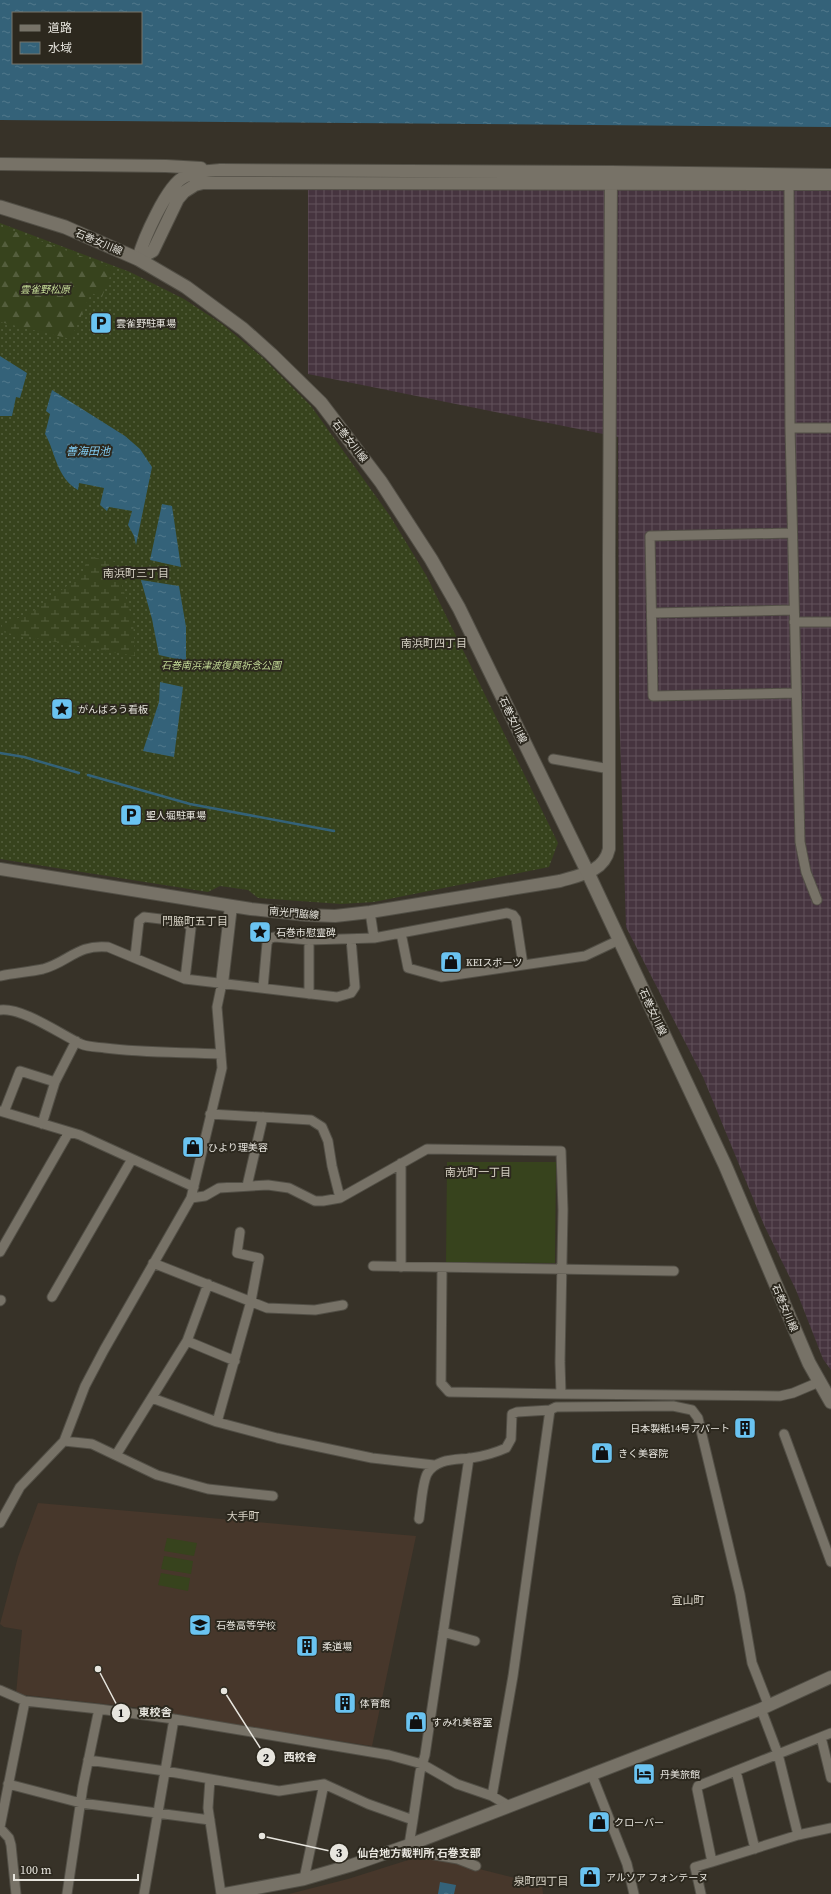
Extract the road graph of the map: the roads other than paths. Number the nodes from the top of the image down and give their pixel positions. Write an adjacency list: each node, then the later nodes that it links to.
1 (0, 164): 2 (street)
2 (220, 170): 4 (street); 8 (street)
3 (831, 175): 5 (street)
4 (611, 178): 5 (street); 8 (street); 18 (street, 南光門脇線)
5 (789, 179): 6 (street); 9 (street)
6 (831, 184)
7 (0, 207): 8 (main road, 石巻女川線)
8 (138, 259): 20 (main road, 石巻女川線)
9 (790, 428): 10 (street); 11 (street)
10 (831, 428)
11 (792, 533): 12 (street); 13 (street)
12 (794, 610): 13 (street); 14 (street)
13 (652, 613): 16 (street)
14 (794, 622): 15 (street); 16 (street)
15 (831, 622)
16 (796, 693): 21 (street)
17 (553, 759): 18 (street)
18 (610, 769): 20 (street, 南光門脇線)
19 (0, 869): 22 (street, 南光門脇線)
20 (588, 873): 23 (street, 南光門脇線); 28 (main road, 石巻女川線)
21 (818, 900)
22 (231, 906): 23 (street, 南光門脇線); 33 (street)
23 (370, 912): 25 (street)
24 (401, 933): 25 (street); 30 (street); 30 (street)
25 (374, 938): 26 (street)
26 (351, 939): 27 (street); 35 (street)
27 (309, 940): 34 (street); 35 (street)
28 (619, 940): 30 (street); 65 (main road, 石巻女川線)
29 (134, 958): 31 (street); 32 (street); 32 (street)
30 (523, 965)
31 (0, 976)
32 (185, 979): 33 (street)
33 (222, 983): 34 (street); 38 (street)
34 (263, 988): 35 (street)
35 (309, 994)
36 (0, 1010): 37 (street)
37 (76, 1041): 38 (street); 39 (street)
38 (221, 1054): 41 (street)
39 (55, 1082): 40 (street); 43 (street)
40 (2, 1112): 43 (street)
41 (210, 1114): 42 (street); 47 (street)
42 (262, 1117): 48 (street); 50 (street)
43 (42, 1124): 44 (street)
44 (69, 1132): 45 (street); 52 (street)
45 (132, 1159): 47 (street); 60 (street)
46 (401, 1163): 50 (street); 55 (street); 57 (street)
47 (194, 1186): 49 (street)
48 (247, 1186): 49 (street); 50 (street)
49 (191, 1198): 53 (street)
50 (340, 1198)
51 (240, 1232): 61 (street)
52 (0, 1252)
53 (153, 1263): 59 (street); 74 (street)
54 (373, 1266): 55 (street)
55 (401, 1267): 56 (street)
56 (442, 1268): 57 (street); 66 (street)
57 (562, 1269): 58 (street); 66 (street)
58 (674, 1271)
59 (208, 1284): 61 (street); 63 (street)
60 (52, 1297)
61 (251, 1301): 62 (street); 64 (street)
62 (343, 1306)
63 (187, 1341): 64 (street); 68 (street)
64 (235, 1361): 72 (street)
65 (819, 1382): 67 (street); 69 (main road, 石巻女川線)
66 (561, 1394): 67 (street)
67 (673, 1396): 70 (street)
68 (152, 1398): 72 (street); 75 (street)
69 (831, 1402)
70 (672, 1406): 71 (street); 87 (street)
71 (550, 1410): 76 (street); 102 (street)
72 (217, 1422): 77 (street)
73 (784, 1434): 81 (street)
74 (64, 1441): 75 (street); 80 (street)
75 (116, 1455): 78 (street)
76 (469, 1458): 77 (street); 82 (street)
77 (434, 1465): 79 (street)
78 (273, 1496)
79 (419, 1519)
80 (0, 1523)
81 (831, 1562)
82 (443, 1632): 83 (street); 94 (street)
83 (476, 1641)
84 (831, 1677): 87 (street)
85 (0, 1690): 86 (street)
86 (25, 1702): 88 (street); 100 (street)
87 (765, 1706): 92 (street); 97 (street)
88 (99, 1708): 89 (street); 93 (street)
89 (174, 1719): 94 (street); 95 (street)
90 (831, 1733): 91 (street)
91 (821, 1737): 92 (street); 98 (street)
92 (778, 1754): 96 (street); 110 (street)
93 (88, 1760): 95 (street); 103 (street)
94 (422, 1764): 102 (street); 107 (street)
95 (165, 1771): 99 (street); 105 (street)
96 (736, 1771): 112 (street); 113 (street)
97 (592, 1775): 104 (street); 121 (street)
98 (831, 1778)
99 (210, 1779): 101 (street); 106 (street)
100 (8, 1784): 103 (street); 108 (street)
101 (324, 1784): 107 (street); 115 (street)
102 (492, 1796): 104 (street)
103 (81, 1802): 105 (street); 117 (street)
104 (509, 1806): 111 (street)
105 (158, 1813): 106 (street); 118 (street)
106 (210, 1820): 119 (street)
107 (413, 1820): 111 (street)
108 (0, 1828): 116 (street)
109 (831, 1828): 110 (street)
110 (798, 1835): 112 (street)
111 (409, 1845): 114 (street); 115 (street)
112 (755, 1849): 113 (street)
113 (712, 1862): 122 (street)
114 (476, 1866)
115 (304, 1879): 120 (street)
116 (16, 1894)
117 (67, 1894)
118 (144, 1894)
119 (222, 1894)
120 (225, 1894)
121 (634, 1894)
122 (701, 1894)

